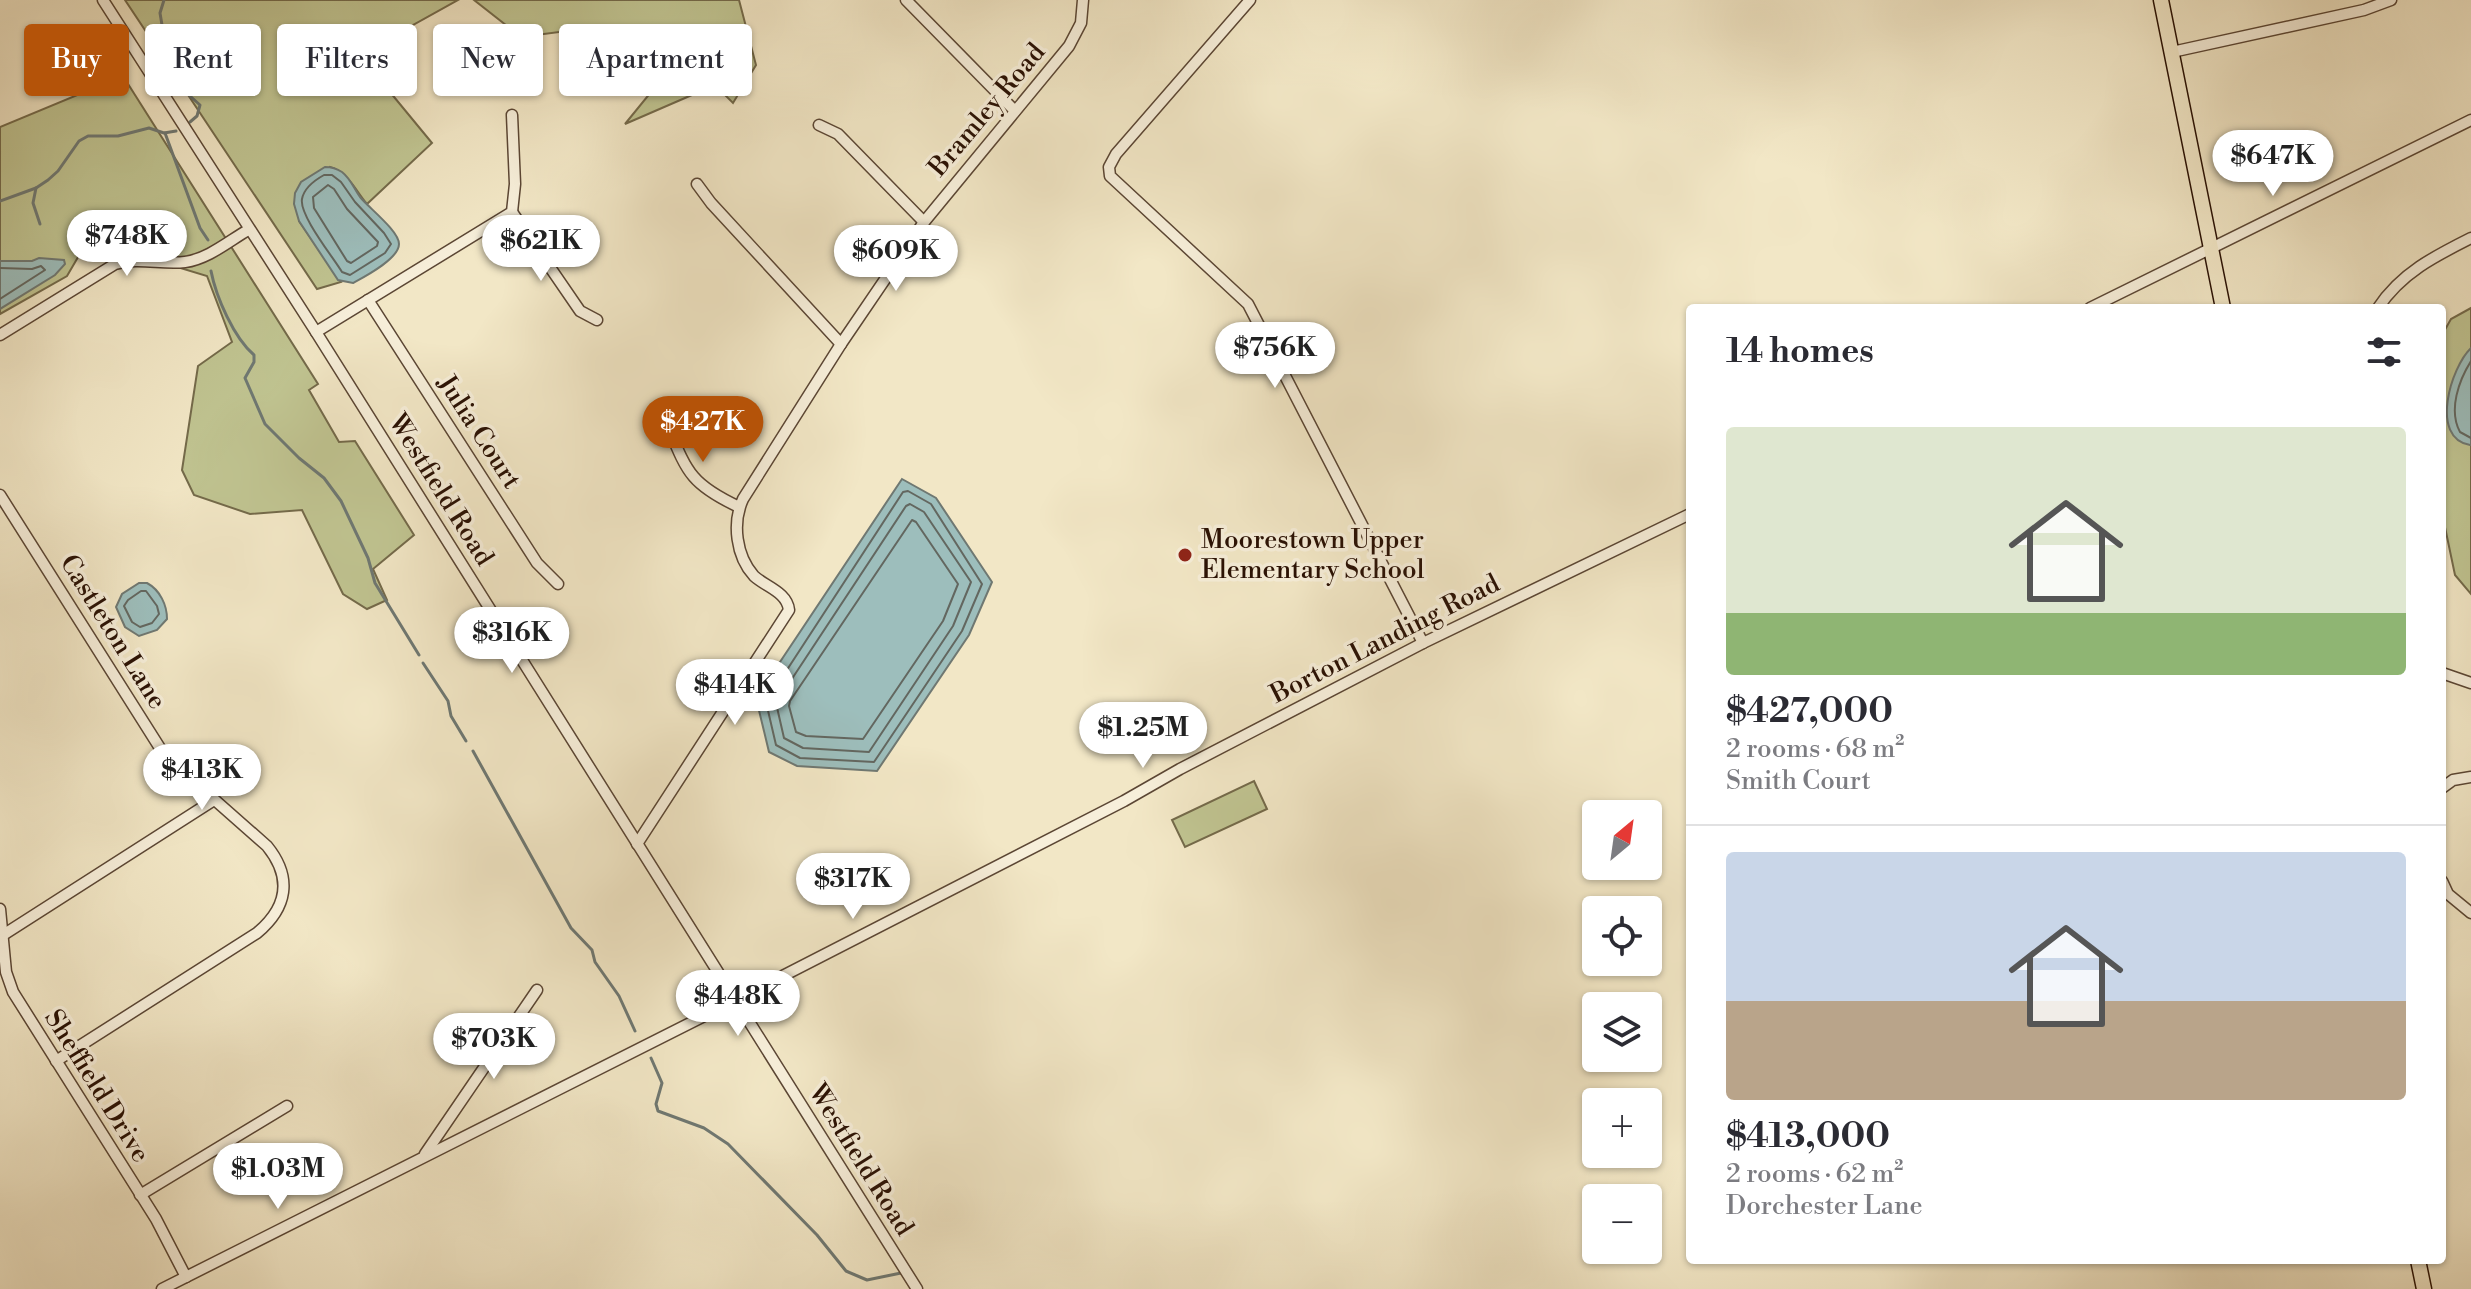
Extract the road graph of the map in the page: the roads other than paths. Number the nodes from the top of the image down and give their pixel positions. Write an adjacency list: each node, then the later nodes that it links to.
1 (103, 0): 15 (street, Westfield Road)
2 (906, 0): 8 (street)
3 (1083, 0): 8 (street, Bramley Road)
4 (1250, 0): 31 (street)
5 (2161, 0): 7 (main road)
6 (2391, 0): 7 (street)
7 (2172, 52): 17 (main road)
8 (1015, 111): 14 (street, Bramley Road)
9 (512, 115): 13 (street)
10 (2471, 120): 17 (street)
11 (819, 125): 14 (street)
12 (697, 184): 25 (street)
13 (512, 212): 18 (street); 22 (street)
14 (924, 222): 25 (street, Bramley Road)
15 (248, 230): 23 (street, Westfield Road); 24 (street)
16 (2471, 238): 21 (street)
17 (2211, 247): 19 (street); 20 (main road)
18 (368, 300): 23 (street); 30 (street, Julia Court)
19 (2098, 304)
20 (2222, 304)
21 (2381, 304)
22 (597, 320)
23 (316, 332): 37 (street, Westfield Road)
24 (0, 335)
25 (841, 344): 28 (street, Bramley Road)
26 (667, 424): 28 (street)
27 (0, 495): 36 (street, Castleton Lane)
28 (739, 507): 37 (street)
29 (1686, 516): 31 (street, Borton Landing Road)
30 (558, 584)
31 (1423, 643): 43 (street, Borton Landing Road)
32 (2446, 674): 33 (street)
33 (2471, 683)
34 (2471, 777): 35 (street)
35 (2446, 785)
36 (214, 800): 41 (street); 44 (street, Castleton Lane)
37 (637, 844): 43 (street, Westfield Road)
38 (2446, 890): 40 (street)
39 (0, 909): 41 (street, Sheffield Drive)
40 (2471, 913)
41 (3, 935): 44 (street, Sheffield Drive)
42 (537, 990): 46 (street)
43 (734, 1001): 46 (street, Borton Landing Road); 51 (street, Westfield Road)
44 (56, 1061): 47 (street, Sheffield Drive)
45 (287, 1106): 47 (street)
46 (424, 1155): 49 (street, Borton Landing Road)
47 (140, 1195): 49 (street, Sheffield Drive)
48 (2419, 1264): 52 (main road)
49 (186, 1277): 50 (street, Borton Landing Road)
50 (162, 1289)
51 (917, 1289)
52 (2424, 1289)

